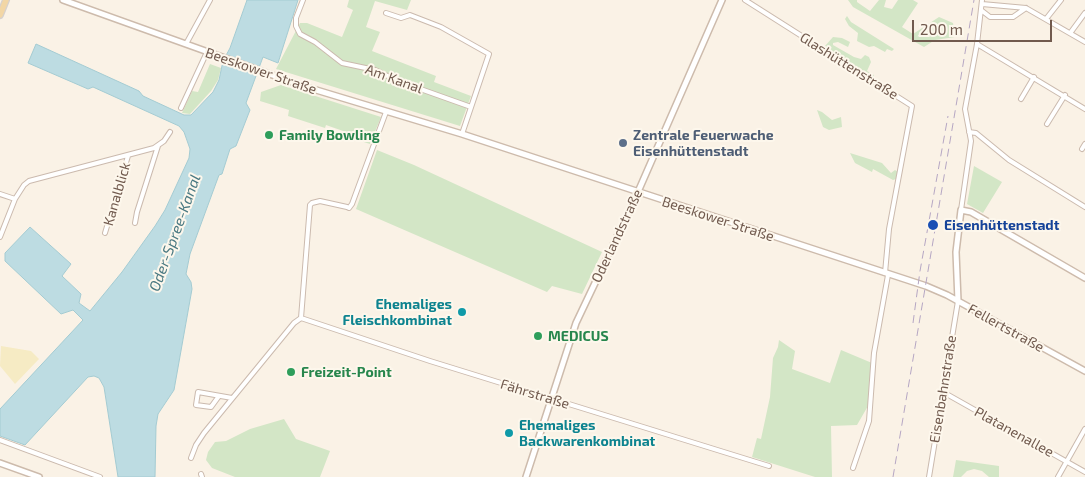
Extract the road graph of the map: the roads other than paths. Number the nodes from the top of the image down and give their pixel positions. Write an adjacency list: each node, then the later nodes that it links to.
1 (6, 0): 13 (main road)
2 (63, 0): 17 (street, Beeskower Straße)
3 (210, 0): 17 (street)
4 (302, 0): 23 (street, Am Kanal)
5 (722, 0): 35 (street, Oderlandstraße)
6 (745, 0): 43 (street, Glashüttenstraße)
7 (1061, 0): 14 (street)
8 (982, 2): 9 (street); 10 (street)
9 (1026, 8): 10 (street); 14 (street)
10 (981, 10): 18 (street)
11 (1085, 12): 15 (street)
12 (386, 13): 23 (street)
13 (0, 15)
14 (1046, 19): 15 (street)
15 (1070, 32): 16 (street)
16 (1085, 42)
17 (186, 44): 19 (street, Beeskower Straße)
18 (977, 44): 20 (street); 29 (street)
19 (207, 52): 24 (street); 26 (street, Beeskower Straße)
20 (1034, 77): 21 (street); 22 (street)
21 (1065, 95): 25 (street); 27 (street)
22 (1020, 99)
23 (472, 107): 30 (street)
24 (181, 108)
25 (1085, 108)
26 (386, 112): 30 (street, Beeskower Straße); 49 (street)
27 (1047, 124)
28 (170, 132): 32 (street)
29 (969, 132): 38 (street); 39 (street)
30 (462, 134): 35 (street, Beeskower Straße)
31 (1085, 144): 33 (street)
32 (159, 145): 34 (street); 40 (street)
33 (1082, 149)
34 (128, 156): 37 (street); 41 (street, Kanalblick)
35 (637, 192): 43 (street, Beeskower Straße); 54 (street, Oderlandstraße)
36 (0, 194): 37 (street)
37 (15, 199): 42 (street)
38 (1085, 207)
39 (962, 210): 44 (street); 46 (street)
40 (135, 223)
41 (106, 233)
42 (0, 237)
43 (887, 274): 45 (street, Beeskower Straße); 61 (street)
44 (1085, 278)
45 (926, 286): 47 (street, Fellertstraße)
46 (958, 288): 47 (street); 48 (street)
47 (947, 295): 48 (street, Fellertstraße)
48 (958, 301): 50 (street, Fellertstraße); 51 (street, Eisenbahnstraße)
49 (301, 318): 53 (street); 54 (street, Fährstraße)
50 (1085, 371)
51 (943, 392): 58 (street, Platanenallee); 66 (street, Eisenbahnstraße)
52 (219, 396): 52 (street); 53 (street)
53 (232, 398): 57 (street)
54 (551, 399): 60 (street, Fährstraße); 65 (street, Oderlandstraße)
55 (1085, 429): 58 (street)
56 (0, 440): 64 (street)
57 (191, 458)
58 (1066, 462): 62 (street, Platanenallee); 67 (street)
59 (0, 463): 63 (street)
60 (769, 466)
61 (853, 468)
62 (1085, 472)
63 (39, 477)
64 (100, 477)
65 (526, 477)
66 (929, 477)
67 (1058, 477)

